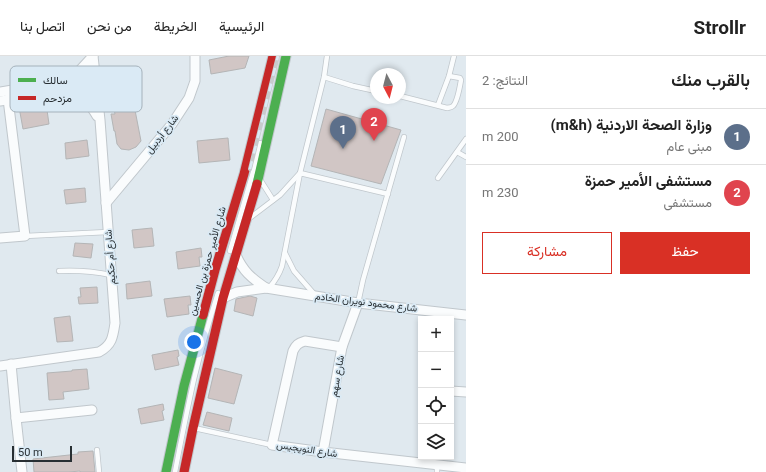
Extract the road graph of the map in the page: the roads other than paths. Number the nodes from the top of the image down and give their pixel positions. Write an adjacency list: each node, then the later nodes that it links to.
1 (93, 56): 9 (street); 10 (street, شارع أم حكيم)
2 (194, 56): 33 (street, شارع أردبيل)
3 (273, 56): 60 (main road, شارع الأمير حمزة بن الحسين)
4 (277, 56): 39 (lane)
5 (281, 56): 21 (lane)
6 (286, 56): 30 (main road)
7 (327, 56): 12 (lane)
8 (454, 56): 11 (lane)
9 (84, 66)
10 (94, 66)
11 (450, 76): 18 (lane); 18 (lane)
12 (324, 77): 13 (lane); 28 (lane)
13 (370, 89)
14 (10, 90): 15 (street)
15 (0, 92)
16 (406, 97): 18 (lane)
17 (4, 100): 36 (street)
18 (438, 105)
19 (95, 112): 22 (street)
20 (99, 112): 22 (street, شارع أم حكيم)
21 (268, 112)
22 (100, 120): 33 (street, شارع أم حكيم)
23 (404, 137): 31 (lane)
24 (466, 139): 26 (lane)
25 (261, 141): 39 (lane)
26 (457, 152): 27 (lane); 29 (lane)
27 (466, 157)
28 (300, 173): 31 (lane); 32 (lane); 38 (lane)
29 (438, 178)
30 (259, 179): 32 (lane); 34 (main road)
31 (388, 194): 45 (lane)
32 (273, 200): 34 (lane)
33 (106, 203): 35 (street, شارع أم حكيم)
34 (246, 220): 39 (main road)
35 (108, 232): 36 (lane); 41 (street, شارع أم حكيم)
36 (25, 236): 37 (street)
37 (0, 238)
38 (285, 252): 42 (lane); 44 (lane)
39 (231, 253): 42 (street, شارع محمود نويران الخادم); 43 (main road)
40 (59, 271): 41 (lane)
41 (111, 276): 49 (street, شارع أم حكيم)
42 (267, 288): 43 (street, شارع محمود نويران الخادم); 44 (street, شارع محمود نويران الخادم)
43 (219, 291): 55 (main road); 67 (lane); 68 (lane)
44 (317, 296): 45 (street, شارع محمود نويران الخادم)
45 (358, 303): 46 (street, شارع محمود نويران الخادم); 48 (street, شارع سهم)
46 (435, 315): 47 (street, شارع محمود نويران الخادم)
47 (466, 315)
48 (342, 347): 56 (street, شارع النويجيس); 59 (street, شارع سهم)
49 (11, 364): 50 (street, شارع أم حكيم); 54 (street)
50 (0, 366)
51 (454, 391): 52 (street)
52 (466, 392)
53 (92, 410): 54 (street)
54 (16, 418): 63 (street)
55 (193, 428): 56 (lane); 57 (main road)
56 (272, 445): 59 (street, شارع النويجيس)
57 (190, 447): 69 (main road); 70 (main road)
58 (97, 450): 64 (lane)
59 (323, 452): 62 (street, شارع النويجيس)
60 (169, 458): 65 (main road); 66 (main road, شارع الأمير حمزة بن الحسين)
61 (466, 468): 62 (street, شارع النويجيس)
62 (437, 469)
63 (22, 472)
64 (100, 472)
65 (158, 472)
66 (166, 472)
67 (171, 472)
68 (175, 472)
69 (184, 472)
70 (190, 472)

